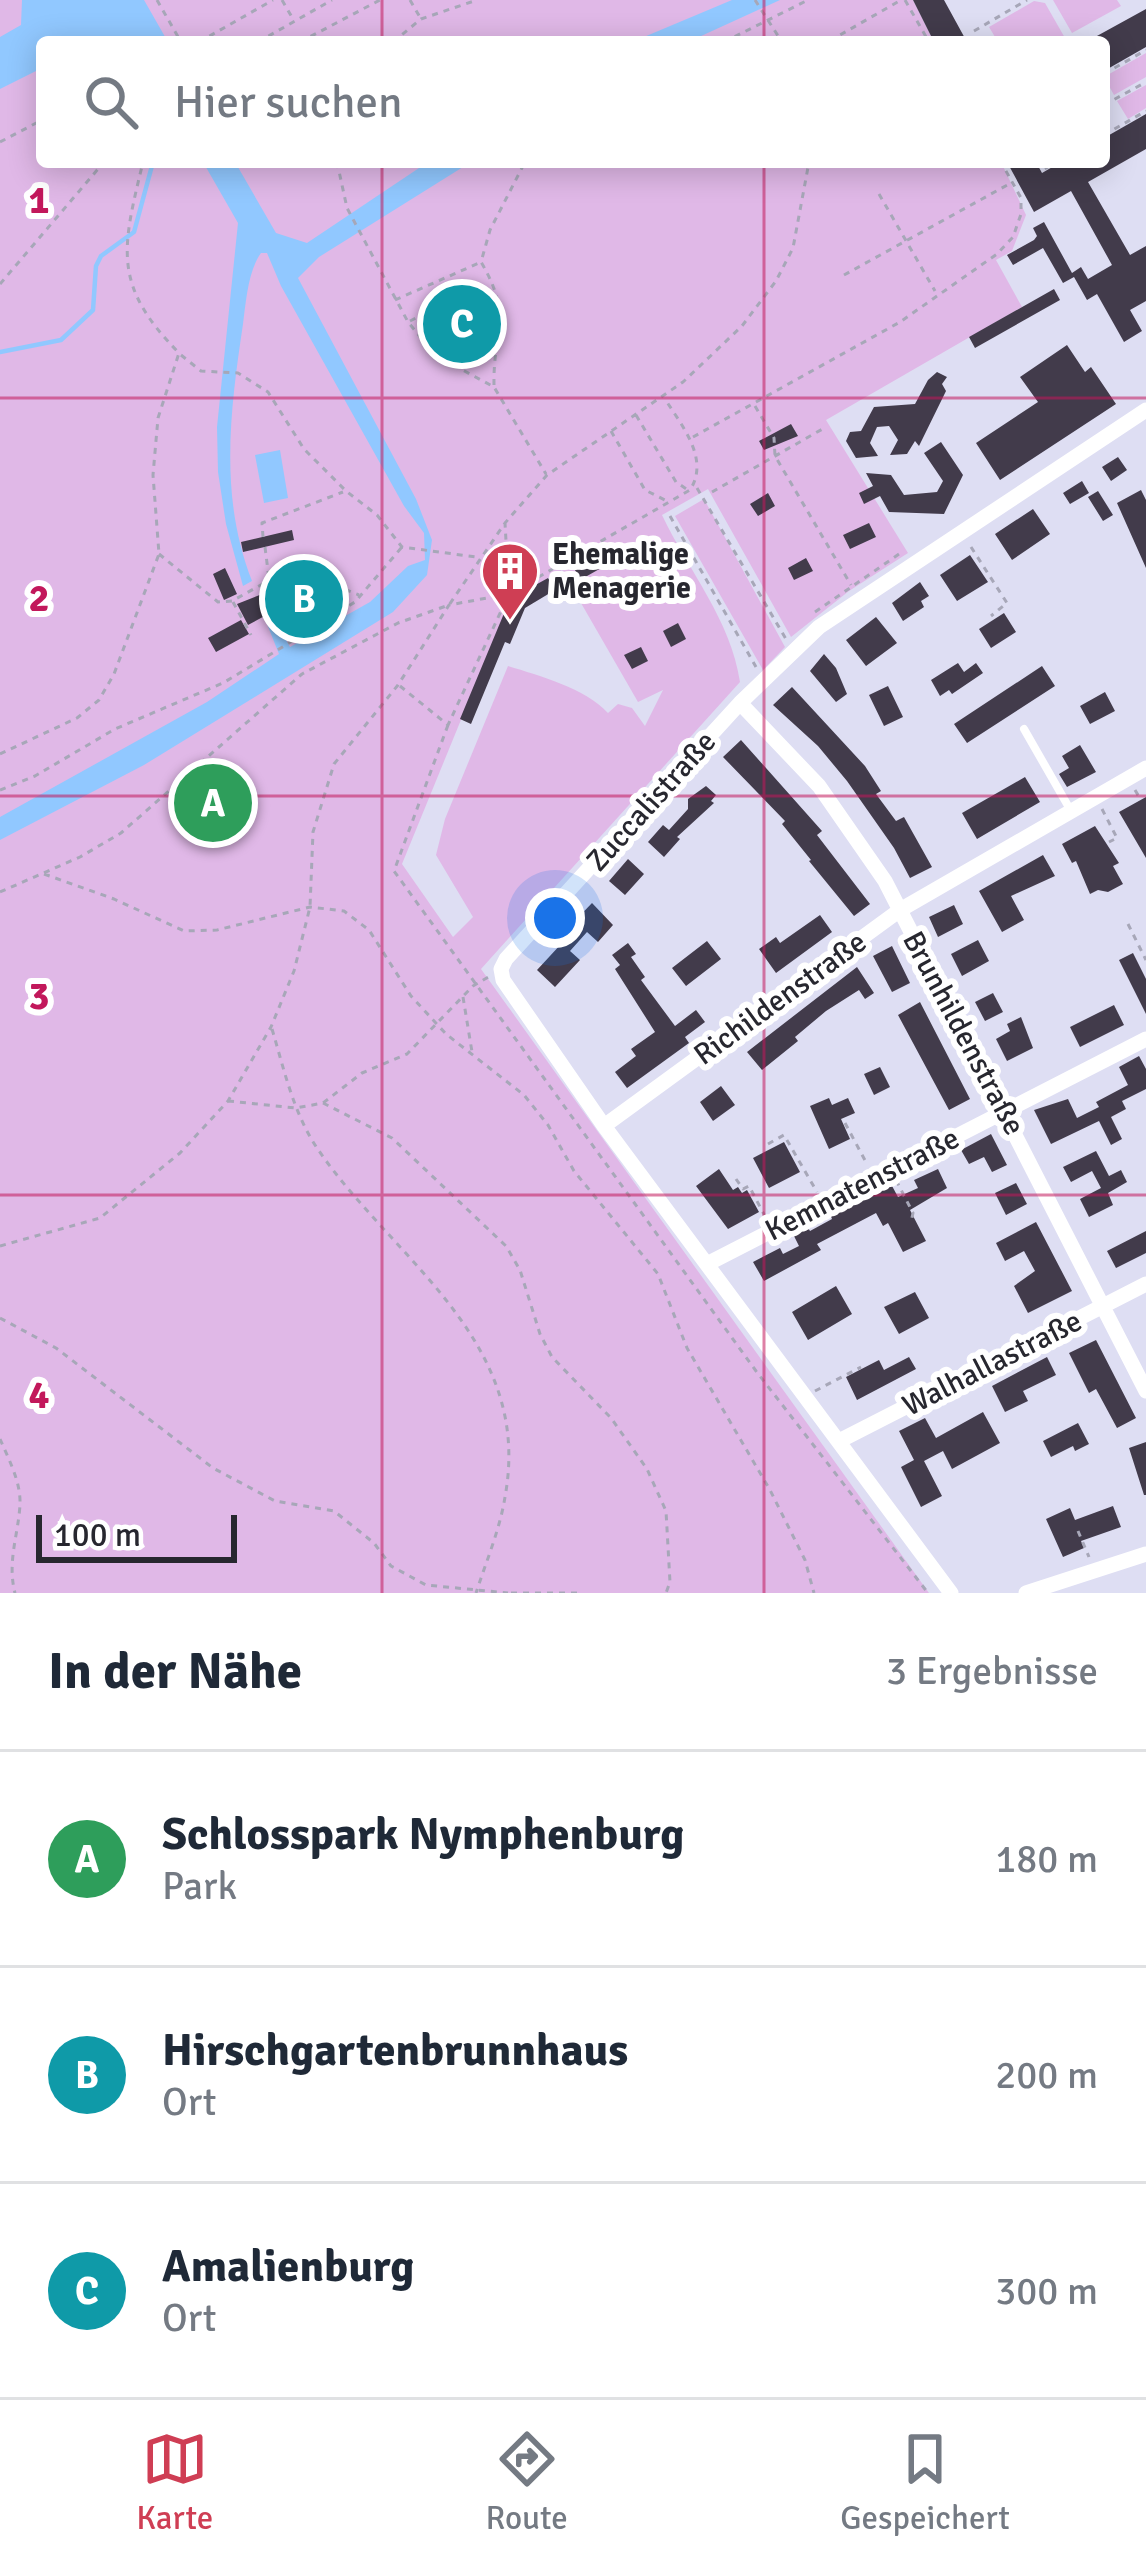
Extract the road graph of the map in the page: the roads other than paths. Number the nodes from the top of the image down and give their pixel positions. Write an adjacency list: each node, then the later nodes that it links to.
1 (1146, 410): 2 (street, Zuccalistraße)
2 (740, 703): 6 (street, Brunhildenstraße); 9 (street, Zuccalistraße)
3 (1024, 729): 5 (lane)
4 (1146, 768): 5 (street, Richildenstraße)
5 (1071, 811): 6 (street, Richildenstraße)
6 (900, 910): 8 (street, Brunhildenstraße); 9 (street, Richildenstraße)
7 (1146, 1039): 8 (street, Kemnatenstraße)
8 (1004, 1110): 10 (street, Kemnatenstraße); 12 (street, Brunhildenstraße)
9 (604, 1126): 10 (street)
10 (707, 1264): 14 (street)
11 (1146, 1284): 12 (street, Walhallastraße)
12 (1105, 1306): 13 (street, Brunhildenstraße); 14 (street, Walhallastraße)
13 (1146, 1391)
14 (838, 1441): 16 (street)
15 (1146, 1554): 17 (street)
16 (951, 1593)
17 (1026, 1593)

